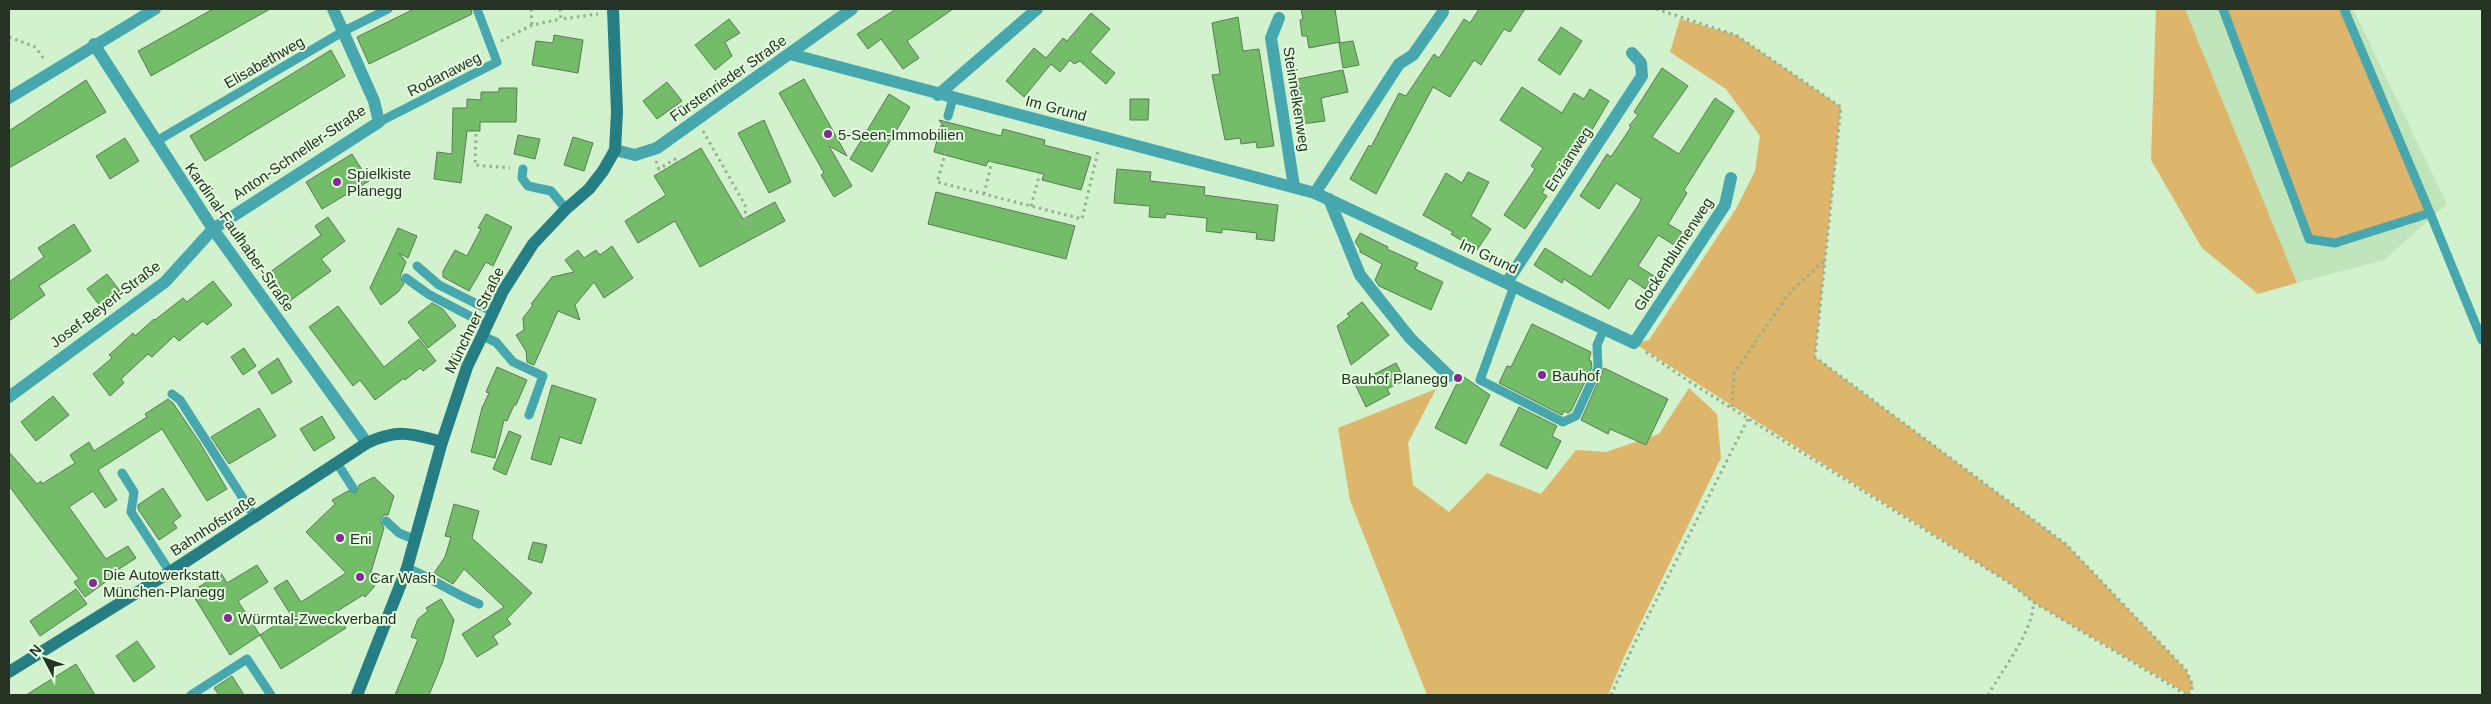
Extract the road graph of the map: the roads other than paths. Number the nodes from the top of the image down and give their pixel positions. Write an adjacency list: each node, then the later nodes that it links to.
1 (155, 9): 13 (street)
2 (333, 9): 12 (street, Anton-Schneller-Straße)
3 (388, 9): 12 (lane, Elisabethweg)
4 (477, 9): 20 (lane, Rodanaweg)
5 (613, 9): 22 (main road)
6 (852, 9): 15 (street, Fürstenrieder Straße)
7 (1037, 9): 16 (street)
8 (2223, 9): 29 (lane)
9 (2344, 9): 29 (lane)
10 (1443, 12): 26 (street)
11 (1279, 18): 25 (street, Steinnelkenweg)
12 (344, 31): 20 (street, Anton-Schneller-Straße); 21 (lane, Elisabethweg)
13 (94, 44): 17 (street); 21 (street, Kardinal-Faulhaber-Straße)
14 (1632, 53): 33 (street, Enzianweg)
15 (790, 54): 16 (street, Im Grund); 22 (street, Fürstenrieder Straße)
16 (938, 94): 18 (street, Im Grund)
17 (9, 98)
18 (956, 99): 19 (lane); 25 (street, Im Grund)
19 (948, 116)
20 (379, 122): 30 (street, Anton-Schneller-Straße)
21 (155, 142): 30 (street, Kardinal-Faulhaber-Straße)
22 (615, 150): 28 (main road, Münchner Straße)
23 (523, 169): 28 (lane)
24 (1731, 178): 38 (street, Glockenblumenweg)
25 (1294, 187): 26 (street, Im Grund)
26 (1315, 193): 27 (street, Im Grund)
27 (1329, 199): 33 (street, Im Grund); 39 (street)
28 (566, 209): 34 (main road, Münchner Straße)
29 (2430, 213): 37 (lane)
30 (213, 229): 41 (street, Josef-Beyerl-Straße); 44 (street, Kardinal-Faulhaber-Straße)
31 (417, 266): 34 (lane)
32 (406, 278): 36 (lane)
33 (1510, 284): 35 (street, Im Grund); 35 (lane)
34 (493, 312): 36 (main road, Münchner Straße)
35 (1604, 329): 38 (street, Im Grund)
36 (484, 330): 42 (lane); 43 (main road, Münchner Straße)
37 (2482, 340)
38 (1634, 344)
39 (1449, 376)
40 (172, 394): 48 (lane)
41 (9, 397)
42 (529, 415)
43 (442, 442): 44 (main road, Bahnhofstraße); 50 (main road, Münchner Straße)
44 (367, 443): 45 (main road, Bahnhofstraße)
45 (337, 463): 47 (lane); 48 (main road, Bahnhofstraße)
46 (122, 473): 52 (lane)
47 (354, 488)
48 (255, 517): 52 (main road, Bahnhofstraße)
49 (386, 521): 50 (lane)
50 (416, 540): 51 (main road, Münchner Straße)
51 (407, 568): 53 (lane); 57 (main road, Münchner Straße)
52 (170, 572): 54 (main road, Bahnhofstraße)
53 (479, 604)
54 (9, 672)
55 (191, 695): 56 (lane)
56 (271, 695)
57 (357, 695)

